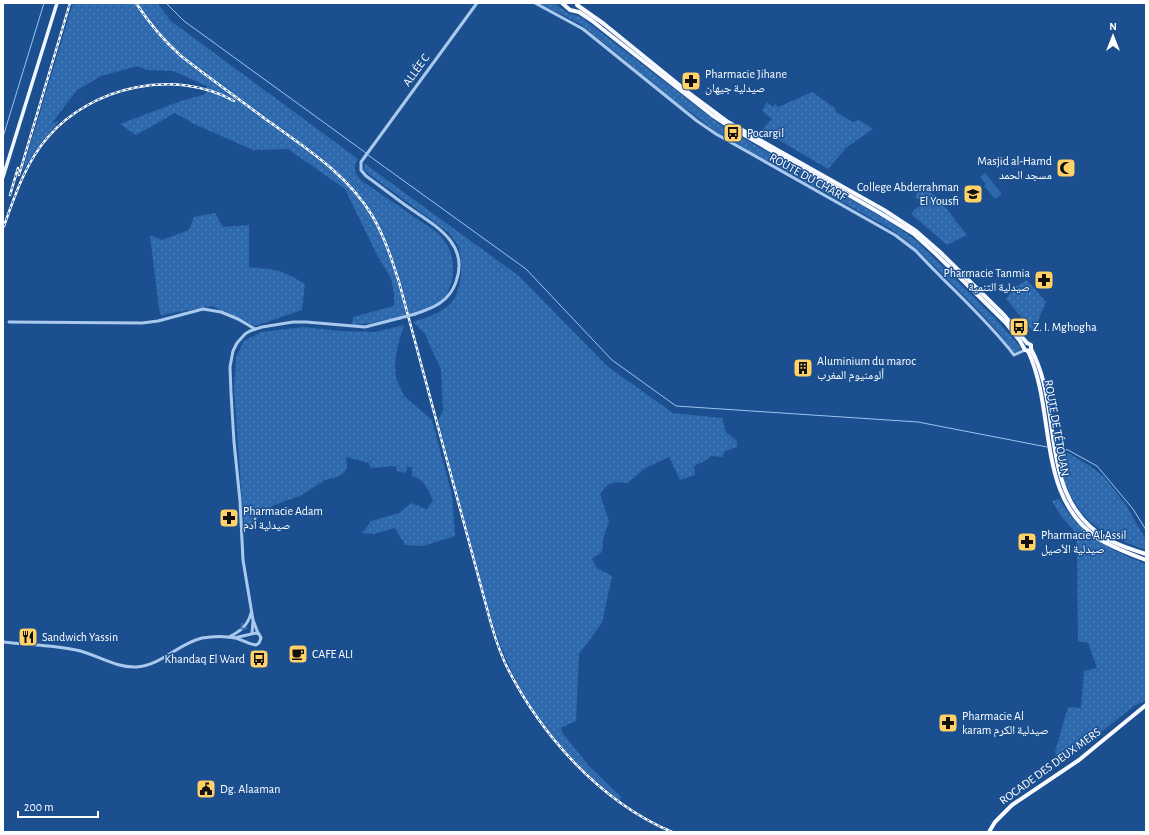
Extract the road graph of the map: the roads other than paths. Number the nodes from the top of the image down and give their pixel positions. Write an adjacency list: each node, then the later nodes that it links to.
1 (58, 3): 8 (main road)
2 (477, 3): 10 (street, ALLÉE C, bridge)
3 (535, 3): 11 (street, ROUTE DU CHARF)
4 (562, 3): 6 (highway)
5 (577, 4): 7 (highway); 11 (highway, ROUTE DE TÉTOUAN)
6 (568, 5): 7 (highway, ROUTE DE TÉTOUAN)
7 (575, 10): 11 (highway, ROUTE DE TÉTOUAN)
8 (3, 177)
9 (9, 322): 10 (street)
10 (255, 329): 14 (street)
11 (1027, 348): 12 (highway, ROUTE DE TÉTOUAN)
12 (1053, 452): 13 (highway, ROUTE DE TÉTOUAN); 13 (highway, ROUTE DE TÉTOUAN)
13 (1146, 557)
14 (252, 611): 15 (street); 18 (street, one-way to 18)
15 (254, 620): 16 (street); 17 (street)
16 (258, 633): 17 (street); 21 (street)
17 (251, 634): 19 (street); 21 (street)
18 (227, 637): 19 (street); 20 (street)
19 (234, 638): 21 (street)
20 (3, 642)
21 (250, 642)
22 (1146, 705): 23 (highway, ROCADE DES DEUX MERS)
23 (989, 832)

